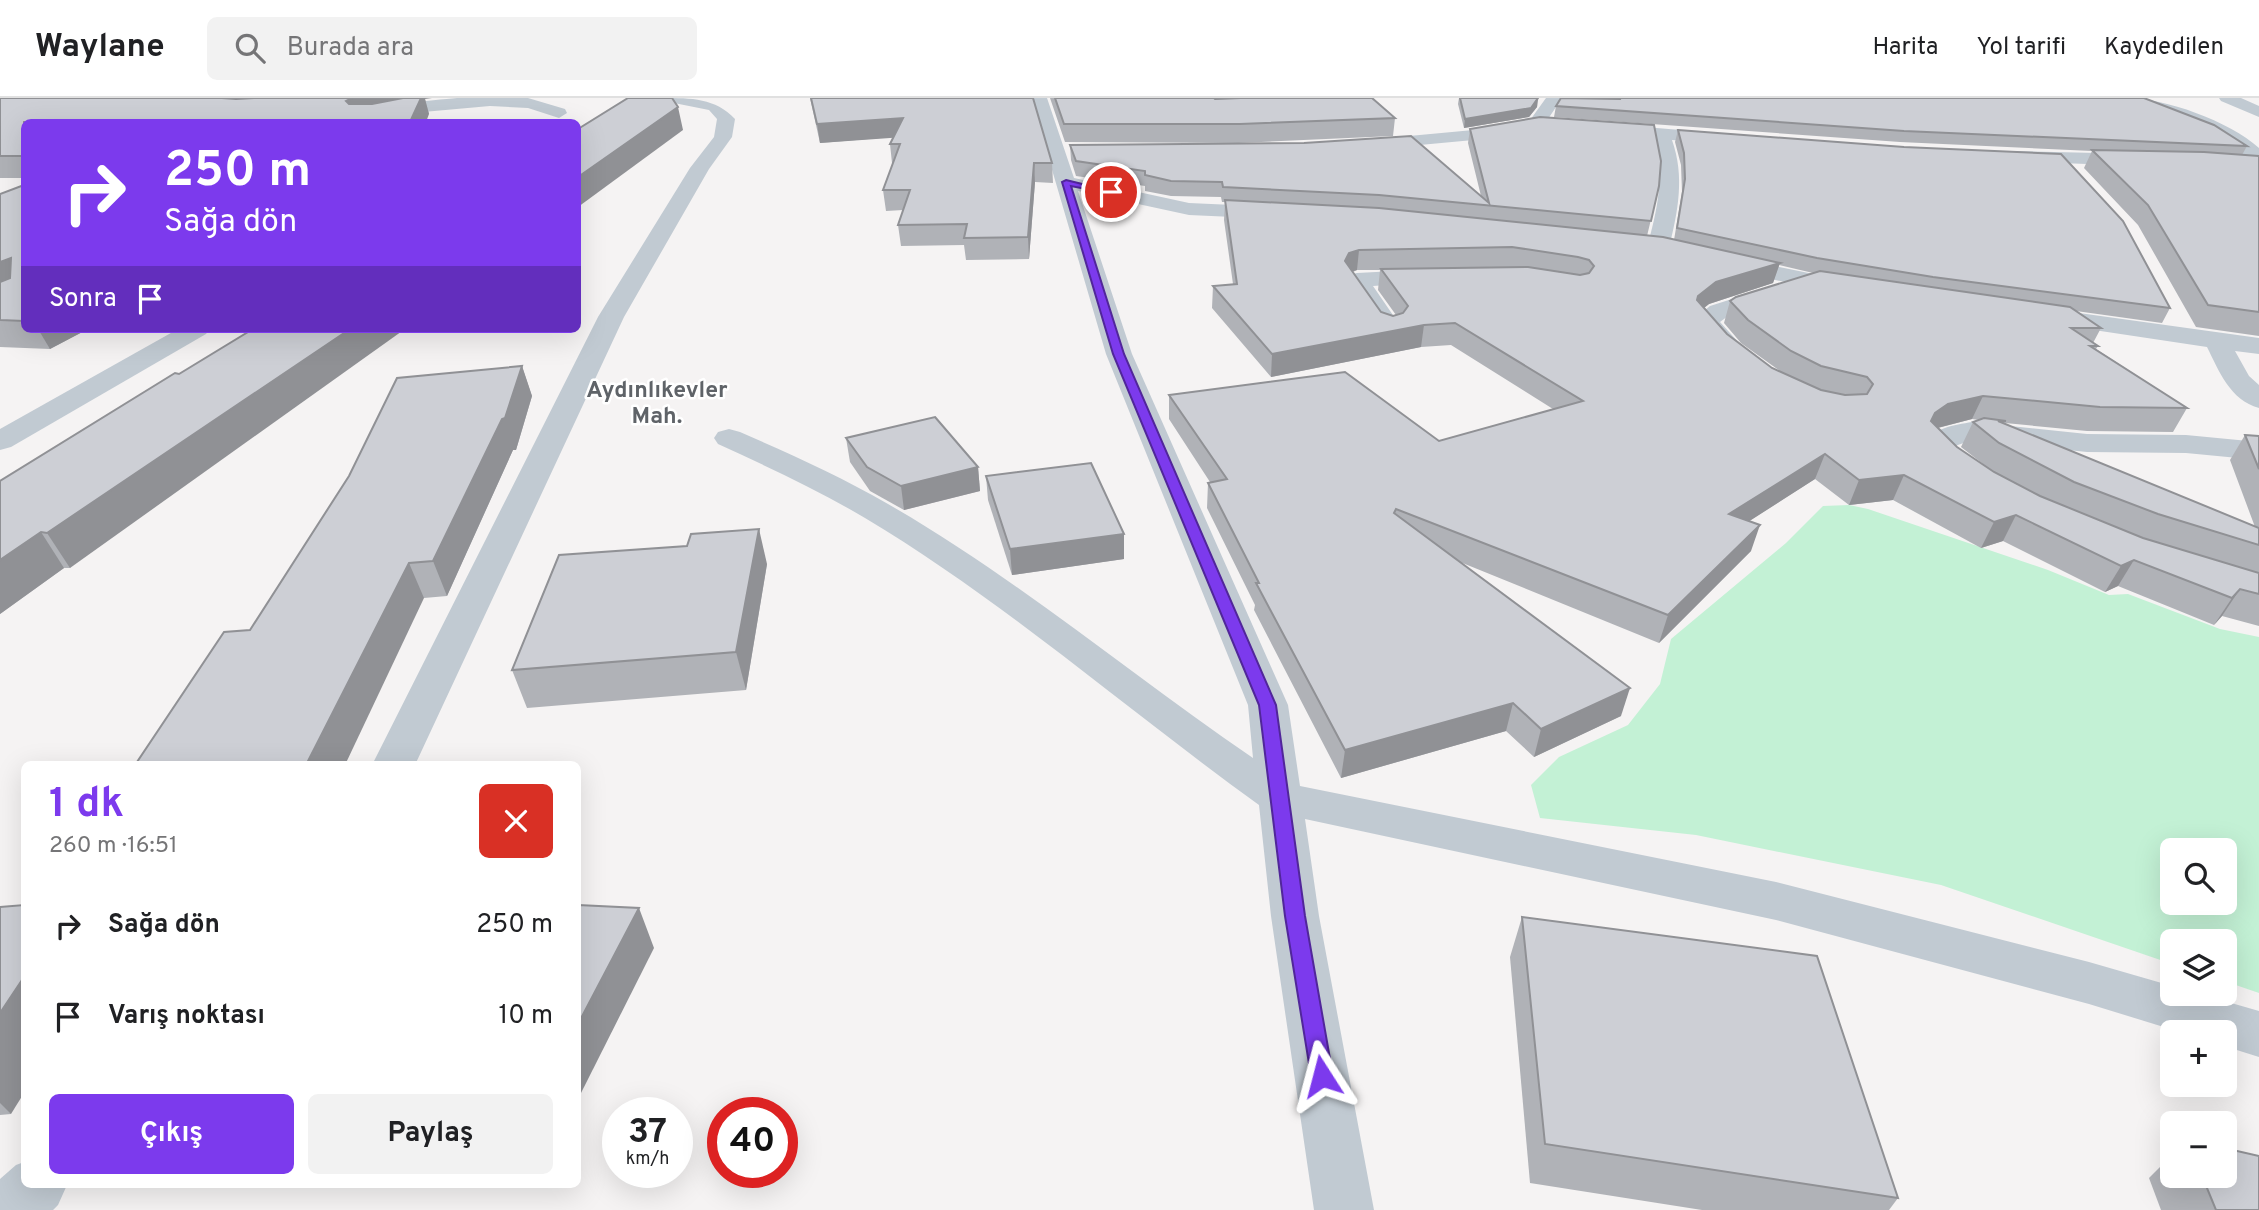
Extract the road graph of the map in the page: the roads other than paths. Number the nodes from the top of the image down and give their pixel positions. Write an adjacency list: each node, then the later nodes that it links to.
1 (670, 98): 44 (street)
2 (1039, 98): 19 (street)
3 (1554, 98): 11 (street)
4 (2134, 98): 16 (street)
5 (2227, 98): 7 (street)
6 (579, 103): 8 (street)
7 (2259, 112)
8 (559, 113): 9 (street); 10 (street)
9 (375, 119)
10 (549, 119)
11 (1537, 123): 12 (street); 14 (street)
12 (1661, 135): 13 (street); 25 (street)
13 (1753, 141)
14 (1343, 146)
15 (1989, 156): 17 (street)
16 (2259, 158)
17 (2062, 159): 18 (street); 22 (street)
18 (2155, 160)
19 (1064, 162): 23 (street); 45 (street)
20 (2233, 164): 21 (street)
21 (2259, 166)
22 (2080, 179)
23 (1294, 214)
24 (1631, 245): 25 (street)
25 (1658, 248): 26 (street)
26 (1684, 253)
27 (1710, 259): 29 (street)
28 (1459, 277): 33 (street)
29 (1812, 282): 30 (street); 38 (street)
30 (1875, 293)
31 (2172, 312): 35 (street)
32 (2021, 313): 35 (street)
33 (1389, 328)
34 (190, 333): 41 (street)
35 (2184, 334): 36 (street)
36 (2216, 339): 37 (street); 39 (street)
37 (2259, 346)
38 (1756, 369)
39 (2259, 399)
40 (729, 438): 45 (street)
41 (0, 441)
42 (2259, 451): 43 (street)
43 (1991, 485)
44 (395, 761)
45 (1280, 798): 46 (street); 49 (street)
46 (2257, 1035)
47 (34, 1188): 48 (street)
48 (10, 1210)
49 (1344, 1210)

